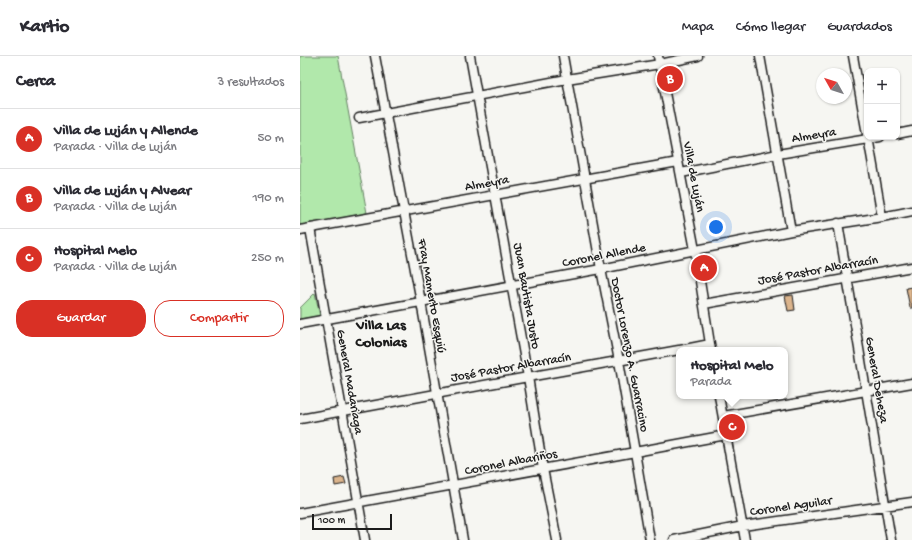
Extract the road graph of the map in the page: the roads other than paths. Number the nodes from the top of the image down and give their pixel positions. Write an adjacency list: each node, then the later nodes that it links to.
1 (375, 56): 10 (street, Fray Mamerto Esquiú)
2 (470, 56): 9 (street, Juan Bautista Justo)
3 (563, 56): 8 (street, Doctor Lorenzo A. Guarracino)
4 (698, 56): 7 (street)
5 (760, 56): 17 (street)
6 (853, 56): 11 (street)
7 (659, 60): 8 (street); 18 (street, Villa de Luján)
8 (567, 79): 9 (street); 20 (street, Doctor Lorenzo A. Guarracino)
9 (478, 96): 10 (street); 21 (street, Juan Bautista Justo)
10 (386, 113): 12 (street); 23 (street, Fray Mamerto Esquiú)
11 (864, 115)
12 (359, 118)
13 (912, 131): 14 (street)
14 (900, 133)
15 (864, 138): 17 (street, Almeyra)
16 (869, 140): 24 (street)
17 (778, 154): 19 (street, Almeyra); 28 (street)
18 (678, 162): 19 (street, Villa de Luján); 20 (street, Almeyra)
19 (681, 173): 29 (street, Villa de Luján)
20 (585, 179): 21 (street, Almeyra); 31 (street, Doctor Lorenzo A. Guarracino)
21 (496, 195): 23 (street, Almeyra); 33 (street, Juan Bautista Justo)
22 (912, 211): 24 (street, Coronel Allende)
23 (404, 212): 26 (street, Almeyra); 34 (street, Fray Mamerto Esquiú)
24 (882, 217): 25 (street, Coronel Allende)
25 (838, 223): 28 (street, Coronel Allende); 32 (street, General Deheza)
26 (310, 228): 27 (street, Almeyra); 36 (street, General Madariaga)
27 (300, 230)
28 (791, 231): 29 (street, Coronel Allende)
29 (695, 250): 31 (street, Coronel Allende); 35 (street, Villa de Luján)
30 (912, 267): 32 (street, José Pastor Albarracín)
31 (601, 269): 33 (street, Coronel Allende); 40 (street, Doctor Lorenzo A. Guarracino)
32 (846, 278): 35 (street, José Pastor Albarracín); 43 (street, General Deheza)
33 (511, 286): 34 (street, Coronel Allende); 41 (street, Juan Bautista Justo)
34 (421, 302): 36 (street, Coronel Allende); 44 (street, Fray Mamerto Esquiú)
35 (704, 304): 38 (street, Villa de Luján)
36 (326, 319): 37 (street, Coronel Allende); 46 (street, General Madariaga)
37 (300, 324)
38 (711, 347)
39 (676, 351): 40 (street, José Pastor Albarracín)
40 (619, 361): 41 (street, José Pastor Albarracín); 50 (street, Doctor Lorenzo A. Guarracino)
41 (528, 377): 44 (street, José Pastor Albarracín); 51 (street, Juan Bautista Justo)
42 (912, 383): 43 (street)
43 (866, 391): 47 (street); 55 (street, General Deheza)
44 (436, 394): 46 (street, José Pastor Albarracín); 52 (street, Fray Mamerto Esquiú)
45 (720, 399): 47 (street)
46 (342, 411): 48 (street, José Pastor Albarracín); 53 (street, General Madariaga)
47 (723, 416): 49 (street)
48 (300, 419)
49 (726, 435): 50 (street, Coronel Albariños); 57 (street)
50 (635, 452): 51 (street, Coronel Albariños); 61 (street, Doctor Lorenzo A. Guarracino)
51 (543, 469): 52 (street, Coronel Albariños); 60 (street, Juan Bautista Justo)
52 (453, 486): 53 (street, Coronel Albariños); 59 (street, Fray Mamerto Esquiú)
53 (358, 502): 56 (street, Coronel Albariños); 58 (street, General Madariaga)
54 (912, 502): 55 (street, Coronel Aguilar)
55 (885, 506): 57 (street, Coronel Aguilar); 64 (street, General Deheza)
56 (300, 514)
57 (743, 526): 62 (street, Coronel Aguilar); 63 (street)
58 (365, 540)
59 (463, 540)
60 (557, 540)
61 (650, 540)
62 (674, 540)
63 (745, 540)
64 (891, 540)

